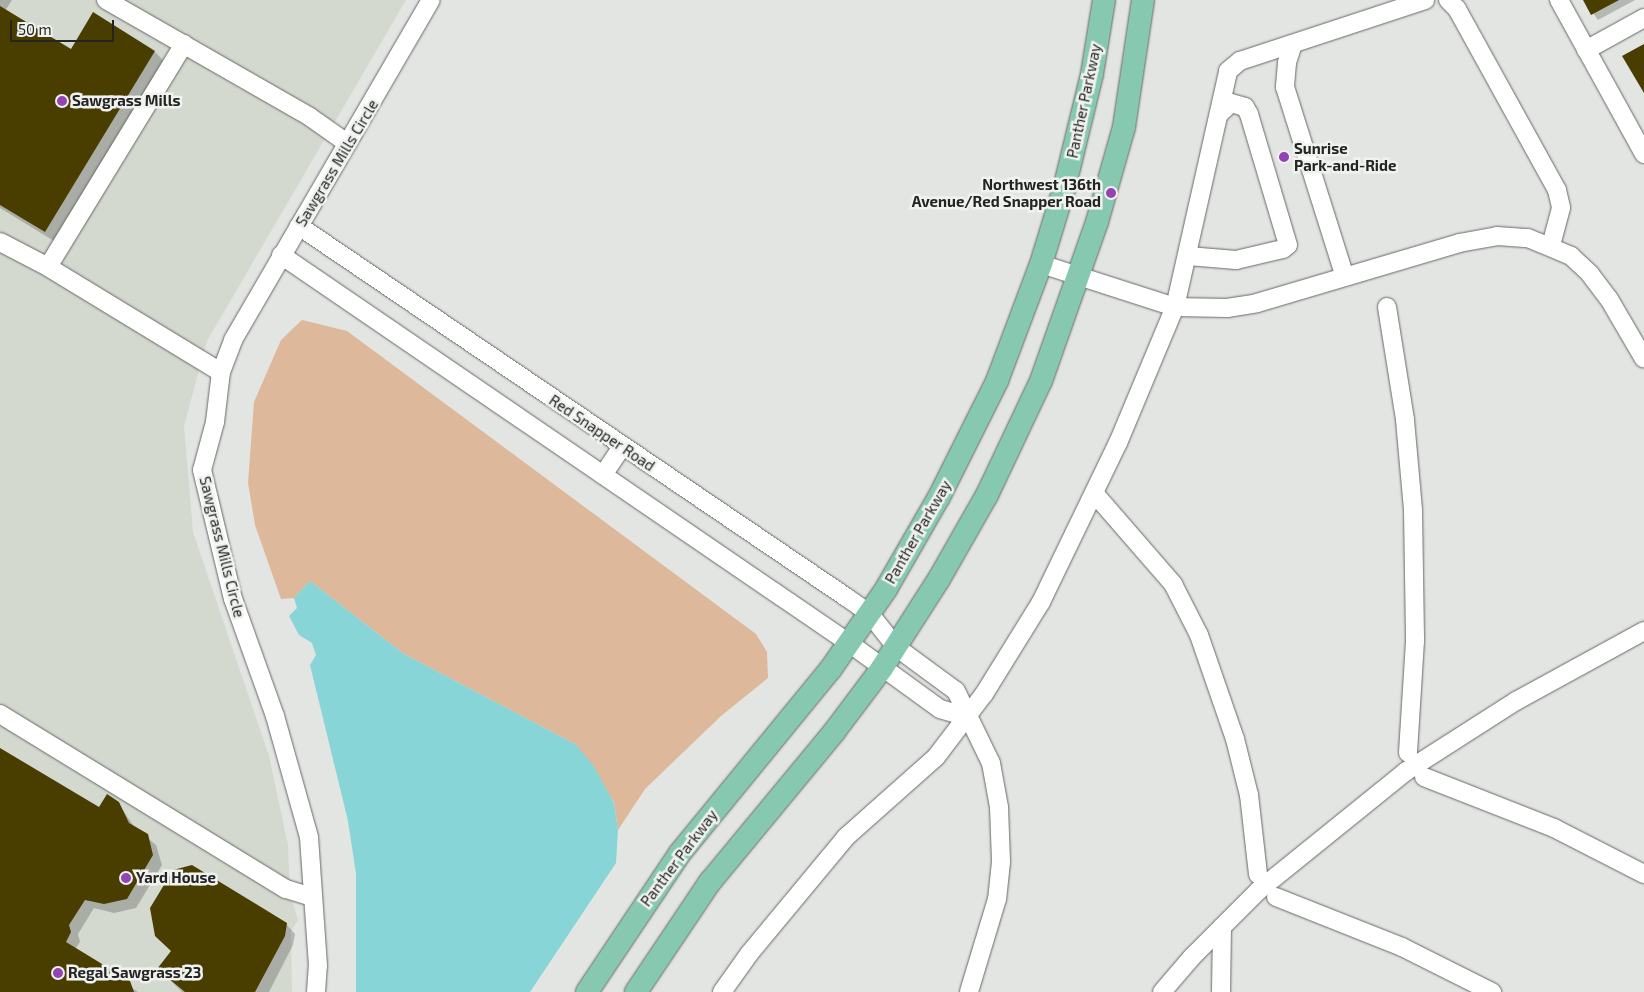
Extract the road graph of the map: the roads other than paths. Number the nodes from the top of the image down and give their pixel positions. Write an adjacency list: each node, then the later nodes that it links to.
1 (106, 0): 9 (street)
2 (431, 0): 13 (street, Sawgrass Mills Circle)
3 (1104, 0): 20 (main road, Panther Parkway)
4 (1143, 0): 23 (main road)
5 (1425, 0): 10 (street)
6 (1448, 0): 17 (street)
7 (1559, 0): 11 (street)
8 (1644, 18): 11 (street)
9 (184, 44): 13 (street); 21 (street)
10 (1293, 44): 12 (street); 22 (street)
11 (1586, 50): 14 (street)
12 (1219, 114): 19 (street); 19 (street)
13 (347, 143): 15 (street, Sawgrass Mills Circle)
14 (1644, 154)
15 (299, 226): 18 (street, Sawgrass Mills Circle); 28 (street, Red Snapper Road)
16 (0, 242): 21 (street)
17 (1551, 245): 22 (street); 26 (street)
18 (281, 255): 27 (street, Sawgrass Mills Circle); 29 (street)
19 (1188, 256): 24 (street)
20 (1041, 264): 23 (street); 31 (main road, Panther Parkway)
21 (48, 267): 27 (street)
22 (1345, 277): 24 (street)
23 (1079, 278): 24 (street); 34 (main road)
24 (1175, 307): 30 (street)
25 (1387, 307): 38 (street)
26 (1644, 359)
27 (221, 372): 42 (street, Sawgrass Mills Circle)
28 (622, 447): 29 (street); 31 (street, Red Snapper Road)
29 (603, 475): 33 (street)
30 (1094, 493): 37 (street); 40 (street)
31 (870, 614): 33 (main road, Panther Parkway); 34 (street, Red Snapper Road)
32 (1644, 632): 44 (street)
33 (849, 643): 35 (street); 46 (main road, Panther Parkway)
34 (896, 647): 35 (main road); 37 (street, Red Snapper Road)
35 (882, 668): 37 (street); 47 (main road)
36 (0, 714): 42 (street)
37 (968, 718): 48 (street); 49 (street, Red Snapper Road)
38 (1408, 753)
39 (1424, 777): 41 (street)
40 (1258, 874)
41 (1644, 874)
42 (313, 897): 45 (street, Sawgrass Mills Circle)
43 (1276, 897): 52 (street)
44 (1222, 927): 50 (street); 51 (street)
45 (316, 992)
46 (587, 992)
47 (636, 992)
48 (722, 992)
49 (969, 992)
50 (1162, 992)
51 (1221, 992)
52 (1492, 992)

